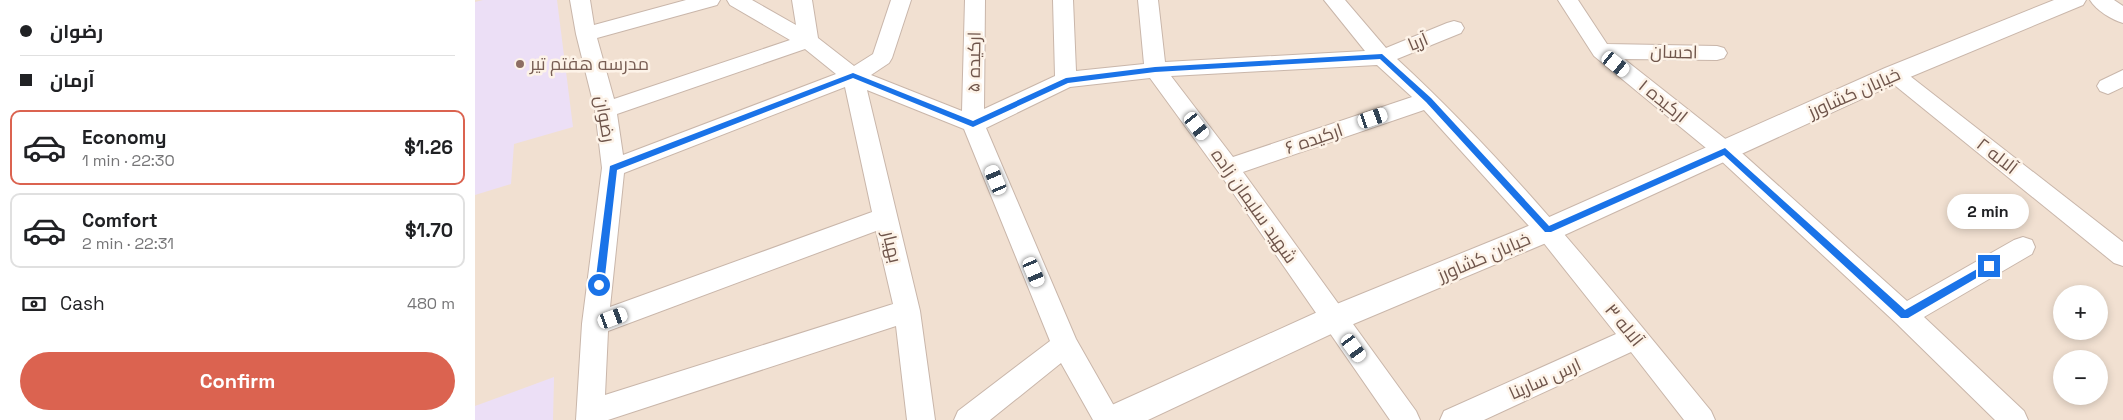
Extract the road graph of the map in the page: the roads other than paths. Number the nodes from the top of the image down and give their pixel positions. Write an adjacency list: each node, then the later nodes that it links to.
1 (580, 0): 15 (street, رضوان)
2 (709, 0): 15 (street)
3 (737, 0): 16 (street)
4 (802, 0): 16 (street)
5 (901, 0): 22 (street)
6 (975, 0): 26 (street, ارکیده ۵)
7 (1063, 0): 23 (street)
8 (1148, 0): 20 (street)
9 (1334, 0): 19 (street, آلاله ۳)
10 (1568, 0): 17 (street, ارکیده ۱)
11 (2075, 0): 21 (street, خیابان کشاورز)
12 (2100, 0): 13 (street)
13 (2123, 16)
14 (1454, 28): 19 (street, آریا)
15 (586, 34): 25 (street, رضوان)
16 (808, 41): 22 (street); 25 (street)
17 (1601, 51): 18 (street, احسان); 27 (street, ارکیده ۱)
18 (1717, 53)
19 (1382, 57): 20 (street, آریا); 24 (street, آلاله ۳)
20 (1155, 70): 23 (street, آریا); 29 (street, شهید سلیمان زاده)
21 (1894, 74): 27 (street, خیابان کشاورز); 33 (street, آلاله ۲)
22 (853, 76): 26 (street); 28 (street); 30 (street, بهیار)
23 (1066, 80): 26 (street, آریا)
24 (1428, 100): 29 (street, ارکیده ۶); 31 (street, آلاله ۳)
25 (606, 110): 28 (street, رضوان)
26 (973, 124): 39 (street)
27 (1725, 151): 31 (street, خیابان کشاورز); 35 (street, ارکیده ۱)
28 (613, 168): 37 (street, رضوان)
29 (1228, 168): 36 (street, شهید سلیمان زاده)
30 (885, 217): 34 (street, بهیار); 37 (street)
31 (1548, 230): 36 (street, خیابان کشاورز); 38 (street, آلاله ۳)
32 (2023, 247): 35 (street)
33 (2123, 256)
34 (907, 311): 40 (street); 41 (street, بهیار)
35 (1905, 315): 48 (street, ارکیده ۱)
36 (1333, 319): 44 (street, خیابان کشاورز); 45 (street, شهید سلیمان زاده)
37 (595, 324): 40 (street, رضوان)
38 (1635, 338): 46 (street, ارس سارینا); 47 (street, آلاله ۳)
39 (1065, 345): 42 (street); 43 (street)
40 (590, 416)
41 (921, 420)
42 (968, 420)
43 (1108, 420)
44 (1113, 420)
45 (1406, 420)
46 (1454, 420)
47 (1701, 420)
48 (2014, 420)

